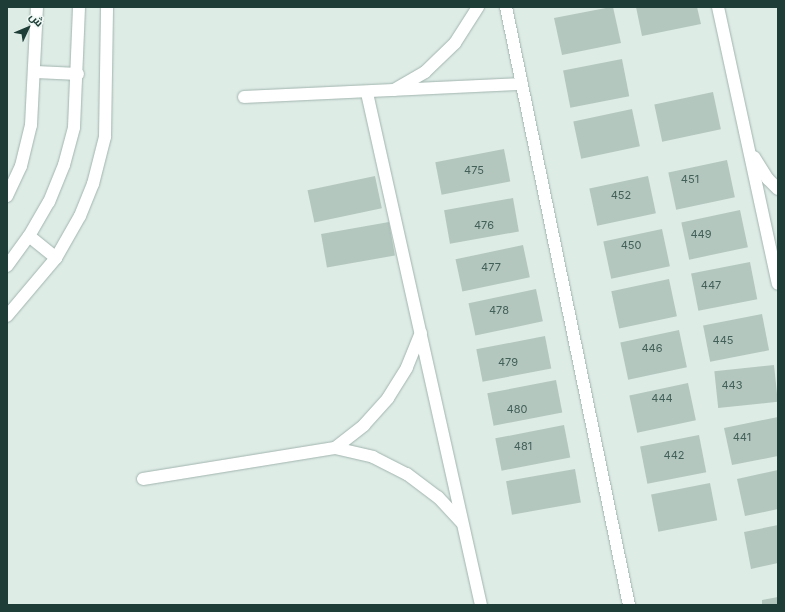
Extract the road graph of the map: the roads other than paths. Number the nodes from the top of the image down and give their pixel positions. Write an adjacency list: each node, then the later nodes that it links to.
1 (37, 7): 7 (street)
2 (79, 7): 8 (street)
3 (107, 7): 17 (street)
4 (478, 7): 10 (street)
5 (506, 7): 9 (street)
6 (718, 7): 13 (street)
7 (36, 72): 8 (street); 15 (street)
8 (78, 74): 16 (street)
9 (522, 84): 10 (street); 26 (street)
10 (390, 91): 11 (street)
11 (367, 93): 12 (street); 21 (street)
12 (244, 97)
13 (749, 150): 14 (street); 19 (street)
14 (778, 189)
15 (7, 196)
16 (29, 236): 17 (street); 18 (street)
17 (56, 258): 20 (street)
18 (7, 266)
19 (778, 284)
20 (7, 316)
21 (421, 333): 22 (street); 24 (street)
22 (335, 448): 23 (street); 24 (street)
23 (143, 479)
24 (463, 524): 25 (street)
25 (481, 605)
26 (629, 605)

